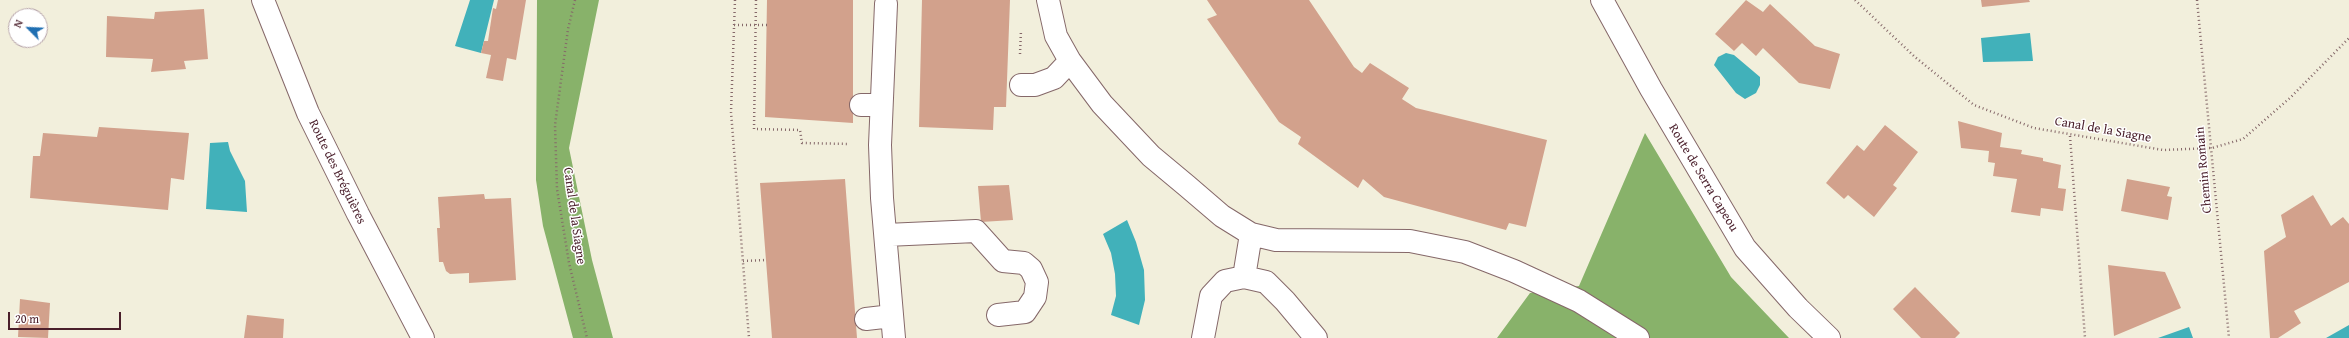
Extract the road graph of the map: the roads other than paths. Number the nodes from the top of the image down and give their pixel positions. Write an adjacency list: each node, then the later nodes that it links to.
1 (263, 0): 13 (street, Route des Bréguières)
2 (1048, 0): 5 (street)
3 (1602, 0): 18 (street, Route de Serra Capeou)
4 (886, 4): 8 (street)
5 (1070, 61): 6 (street); 7 (street)
6 (1021, 85)
7 (1251, 234): 9 (street); 17 (street)
8 (886, 235): 10 (street); 11 (street)
9 (1244, 277): 15 (street); 16 (street)
10 (998, 315)
11 (892, 316): 12 (street); 14 (street)
12 (866, 319)
13 (423, 338)
14 (894, 338)
15 (1203, 338)
16 (1316, 338)
17 (1638, 338)
18 (1829, 338)

